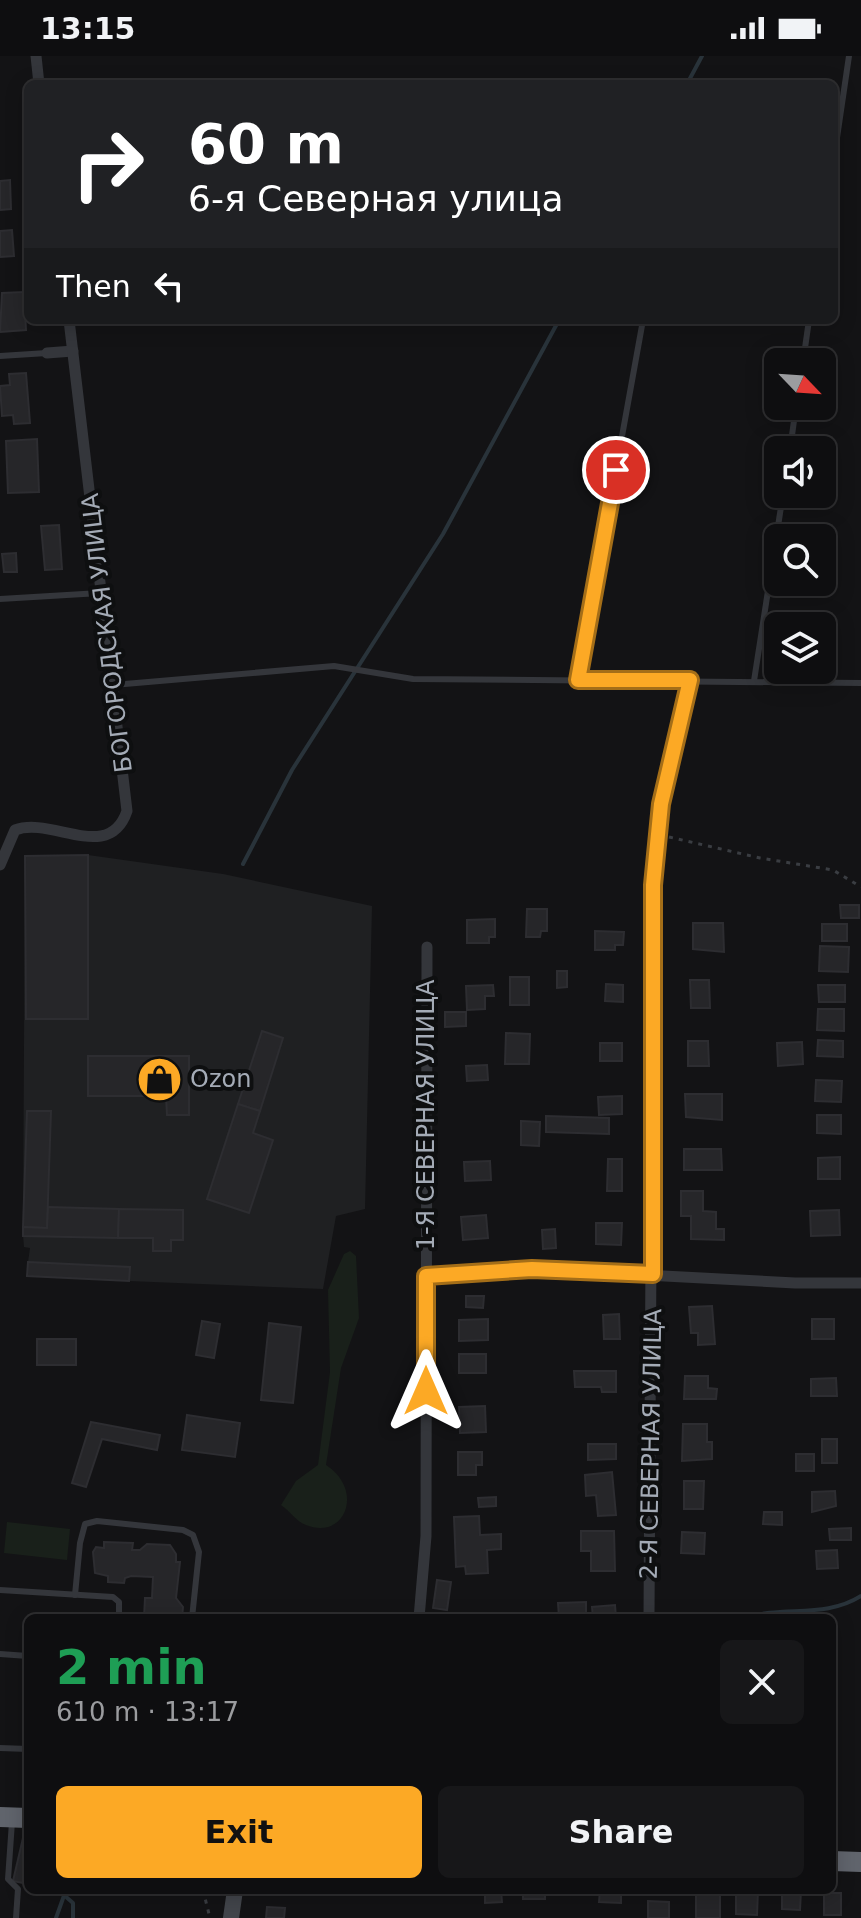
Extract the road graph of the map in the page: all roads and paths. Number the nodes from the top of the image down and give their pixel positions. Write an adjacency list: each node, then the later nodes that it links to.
1 (36, 56): 3 (street)
2 (849, 56): 4 (lane)
3 (39, 80)
4 (838, 131)
5 (70, 324): 9 (street, БОГОРОДСКАЯ УЛИЦА)
6 (642, 324): 15 (lane)
7 (808, 324): 8 (lane)
8 (805, 348)
9 (73, 351): 10 (street); 13 (street, БОГОРОДСКАЯ УЛИЦА)
10 (47, 353): 11 (lane)
11 (0, 356)
12 (781, 508): 17 (lane)
13 (102, 593): 14 (lane); 19 (street, БОГОРОДСКАЯ УЛИЦА)
14 (0, 599)
15 (578, 680): 16 (lane); 19 (lane)
16 (690, 680): 17 (lane); 20 (street, 2-Я СЕВЕРНАЯ УЛИЦА)
17 (754, 681): 18 (lane)
18 (861, 683)
19 (113, 685): 21 (street, БОГОРОДСКАЯ УЛИЦА)
20 (658, 834): 23 (path); 25 (street, 2-Я СЕВЕРНАЯ УЛИЦА)
21 (4, 835): 22 (street)
22 (0, 865)
23 (861, 887)
24 (427, 947): 26 (street, 1-Я СЕВЕРНАЯ УЛИЦА)
25 (653, 1274): 26 (street); 27 (street); 33 (street, 2-Я СЕВЕРНАЯ УЛИЦА)
26 (426, 1276): 32 (street, 1-Я СЕВЕРНАЯ УЛИЦА)
27 (861, 1283)
28 (0, 1590): 29 (lane)
29 (75, 1595): 30 (lane); 31 (lane)
30 (119, 1614)
31 (192, 1614)
32 (419, 1614)
33 (649, 1614)
34 (0, 1654): 35 (lane)
35 (24, 1656)
36 (0, 1748): 37 (lane)
37 (24, 1749)
38 (14, 1818): 43 (lane)
39 (836, 1861): 40 (highway)
40 (861, 1862)
41 (204, 1894): 44 (path)
42 (234, 1894): 45 (street)
43 (16, 1918)
44 (210, 1918)
45 (231, 1918)

